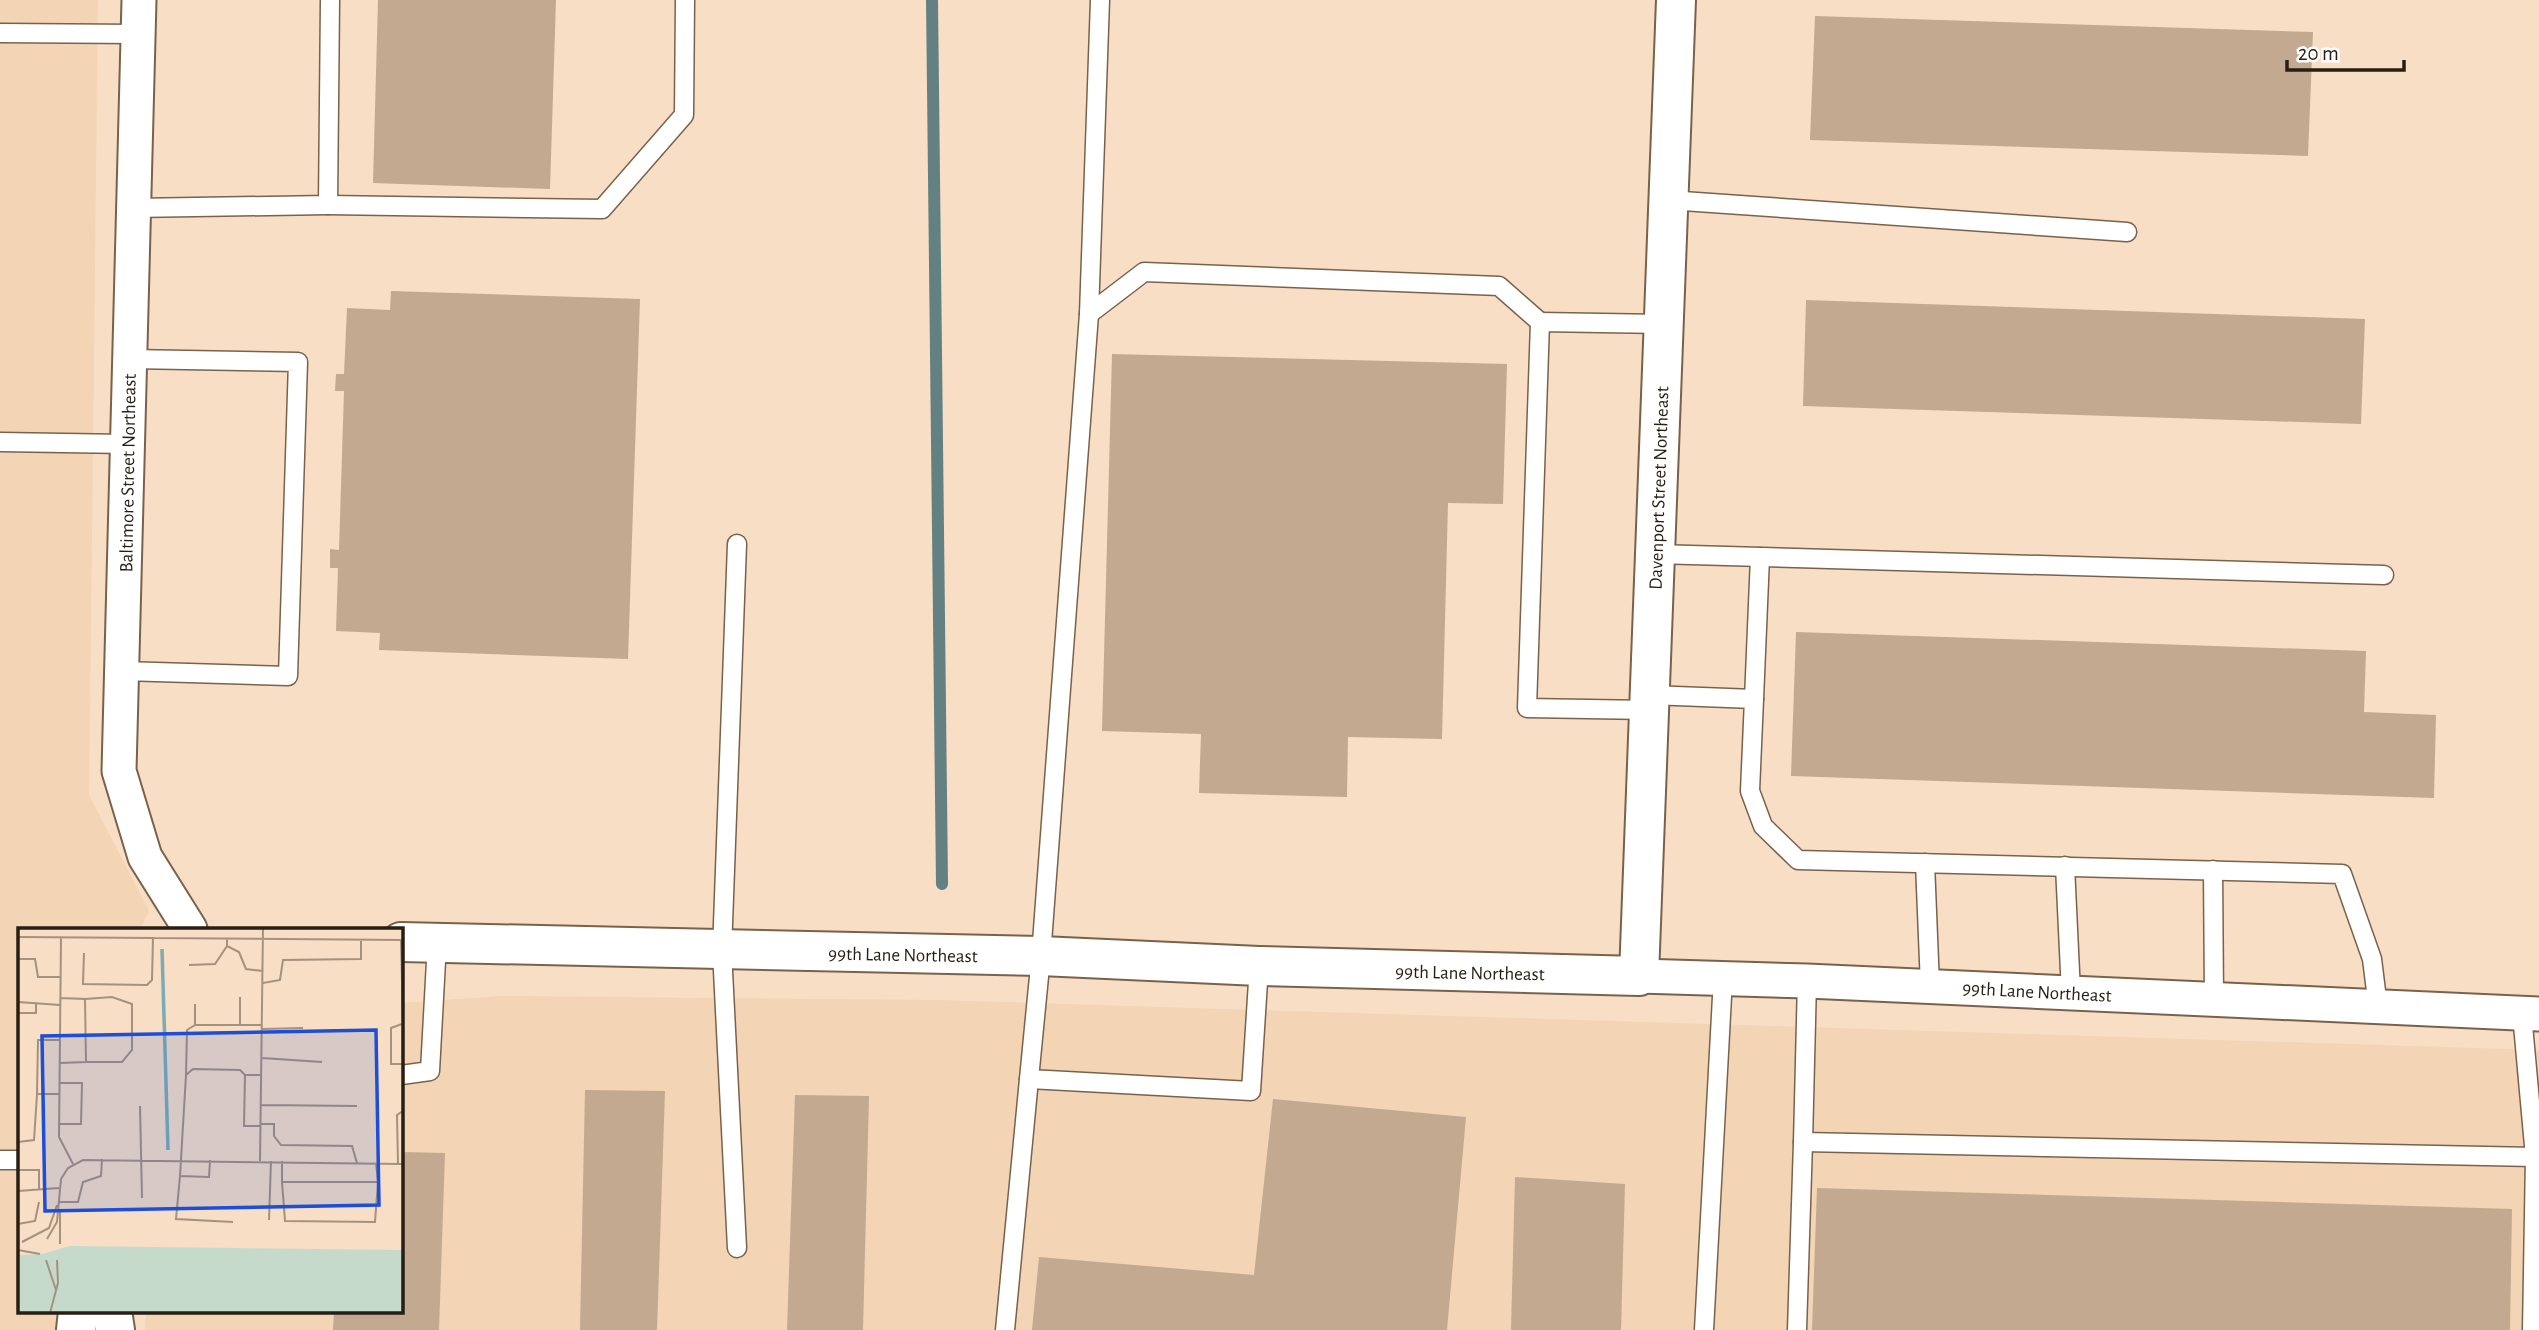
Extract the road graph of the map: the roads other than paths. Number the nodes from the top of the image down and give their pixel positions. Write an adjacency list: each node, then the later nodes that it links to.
1 (139, 0): 7 (street, Baltimore Street Northeast)
2 (330, 0): 9 (lane)
3 (685, 0): 9 (lane)
4 (1100, 0): 12 (lane)
5 (1675, 0): 8 (street, Davenport Street Northeast)
6 (0, 33): 7 (lane)
7 (138, 34): 10 (street, Baltimore Street Northeast)
8 (1668, 200): 11 (lane); 14 (street, Davenport Street Northeast)
9 (328, 205): 10 (lane)
10 (134, 208): 15 (street, Baltimore Street Northeast)
11 (2127, 232)
12 (1088, 314): 13 (lane); 31 (lane)
13 (1540, 321): 14 (lane); 24 (lane)
14 (1663, 324): 19 (street, Davenport Street Northeast)
15 (130, 359): 17 (street, Baltimore Street Northeast); 22 (lane)
16 (0, 442): 17 (lane)
17 (127, 444): 22 (street, Baltimore Street Northeast)
18 (737, 544): 30 (lane)
19 (1655, 554): 20 (lane); 24 (street, Davenport Street Northeast)
20 (1760, 557): 21 (lane); 23 (lane)
21 (2384, 575)
22 (122, 671): 28 (street, Baltimore Street Northeast)
23 (1754, 699): 24 (lane); 25 (lane)
24 (1650, 703): 33 (street, Davenport Street Northeast)
25 (1925, 863): 26 (lane); 36 (lane)
26 (2065, 866): 27 (lane); 37 (lane)
27 (2213, 870): 38 (lane); 39 (lane)
28 (189, 928)
29 (419, 942): 30 (street, 99th Lane Northeast); 41 (lane)
30 (722, 951): 31 (street, 99th Lane Northeast); 47 (lane)
31 (1041, 957): 32 (street, 99th Lane Northeast); 42 (lane)
32 (1259, 966): 33 (street, 99th Lane Northeast); 42 (lane)
33 (1639, 976): 34 (street, 99th Lane Northeast)
34 (1723, 978): 35 (street, 99th Lane Northeast); 55 (lane)
35 (1807, 981): 36 (street, 99th Lane Northeast); 43 (lane)
36 (1930, 986): 37 (street, 99th Lane Northeast)
37 (2071, 993): 38 (street, 99th Lane Northeast)
38 (2214, 1000): 39 (street, 99th Lane Northeast)
39 (2378, 1007): 40 (street, 99th Lane Northeast)
40 (2531, 1014): 44 (lane)
41 (402, 1075)
42 (1029, 1079): 54 (lane)
43 (1803, 1142): 44 (lane); 56 (lane)
44 (2535, 1157): 57 (lane)
45 (0, 1160): 46 (lane)
46 (18, 1160)
47 (737, 1248)
48 (78, 1312): 51 (street)
49 (104, 1312): 52 (street)
50 (112, 1312): 53 (street)
51 (76, 1330)
52 (103, 1330)
53 (115, 1330)
54 (1005, 1330)
55 (1704, 1330)
56 (1797, 1330)
57 (2532, 1330)

